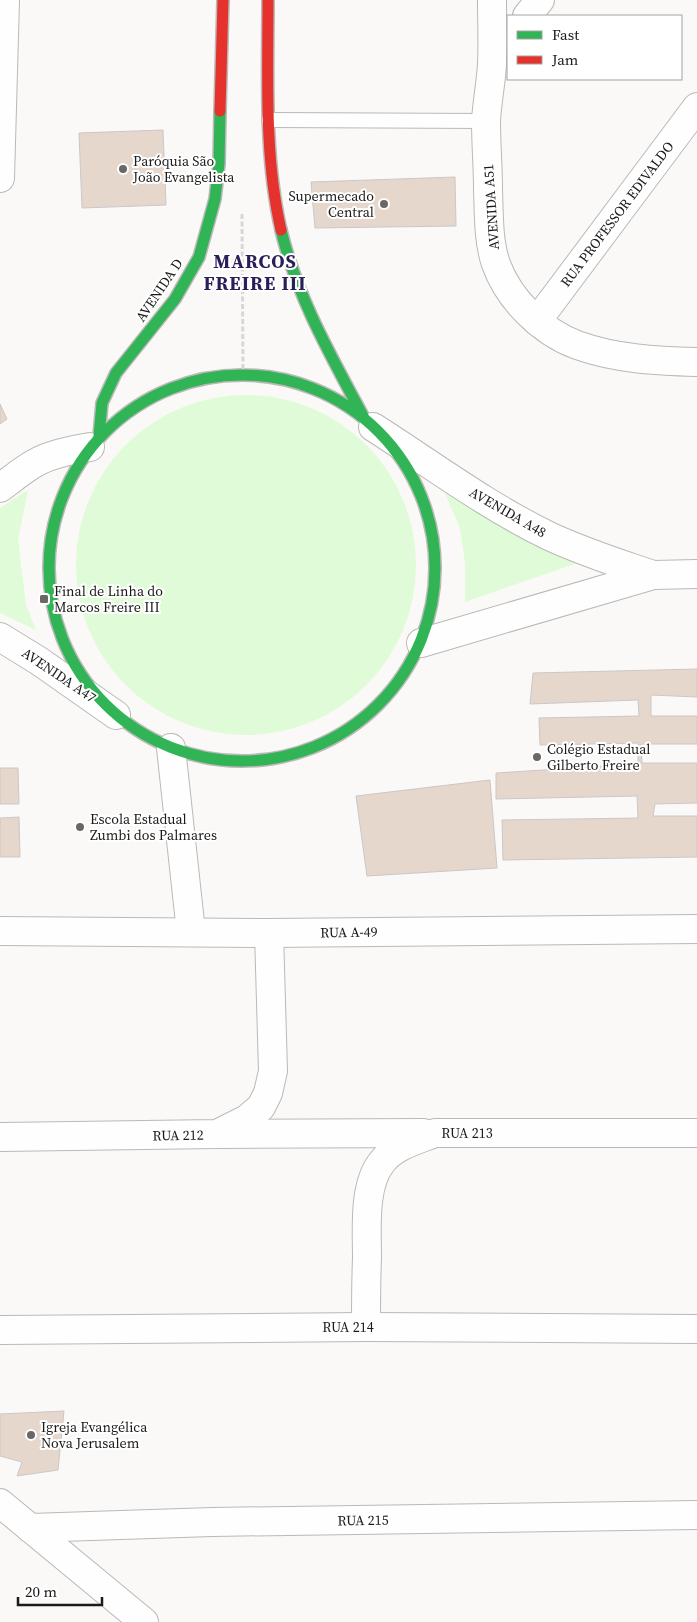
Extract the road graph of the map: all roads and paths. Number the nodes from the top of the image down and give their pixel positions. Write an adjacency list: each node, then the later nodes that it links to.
1 (5, 0): 12 (street)
2 (224, 0): 17 (street, AVENIDA D)
3 (268, 0): 10 (street)
4 (492, 0): 8 (street, AVENIDA A51)
5 (540, 0): 6 (street)
6 (529, 15)
7 (507, 43): 8 (street)
8 (492, 64): 11 (street, AVENIDA A51)
9 (697, 107): 14 (street, RUA PROFESSOR EDIVALDO)
10 (269, 120): 11 (lane); 16 (street)
11 (486, 121): 14 (street, AVENIDA A51)
12 (0, 159): 13 (street)
13 (0, 178)
14 (537, 321): 15 (street, AVENIDA A51)
15 (697, 362)
16 (369, 423): 17 (street); 20 (street, AVENIDA A48); 22 (street)
17 (95, 441): 18 (street); 23 (street)
18 (0, 488)
19 (697, 574): 20 (street, AVENIDA A48)
20 (653, 575): 22 (street, AVENIDA A48)
21 (0, 637): 23 (street, AVENIDA A47)
22 (421, 643): 24 (street)
23 (116, 715): 24 (street)
24 (171, 748): 27 (street)
25 (697, 929): 28 (street, RUA A-49)
26 (0, 931): 27 (street, RUA A-49)
27 (191, 932): 28 (street, RUA A-49)
28 (269, 933): 31 (street, RUA 212)
29 (435, 1133): 30 (street, RUA 213); 31 (street); 33 (street, RUA 213)
30 (697, 1133)
31 (217, 1134): 32 (street, RUA 212)
32 (0, 1137)
33 (366, 1327): 34 (street, RUA 214); 35 (street, RUA 214)
34 (697, 1329)
35 (0, 1330)
36 (0, 1503): 38 (street)
37 (697, 1515): 38 (street, RUA 215)
38 (30, 1528): 39 (street)
39 (144, 1622)

